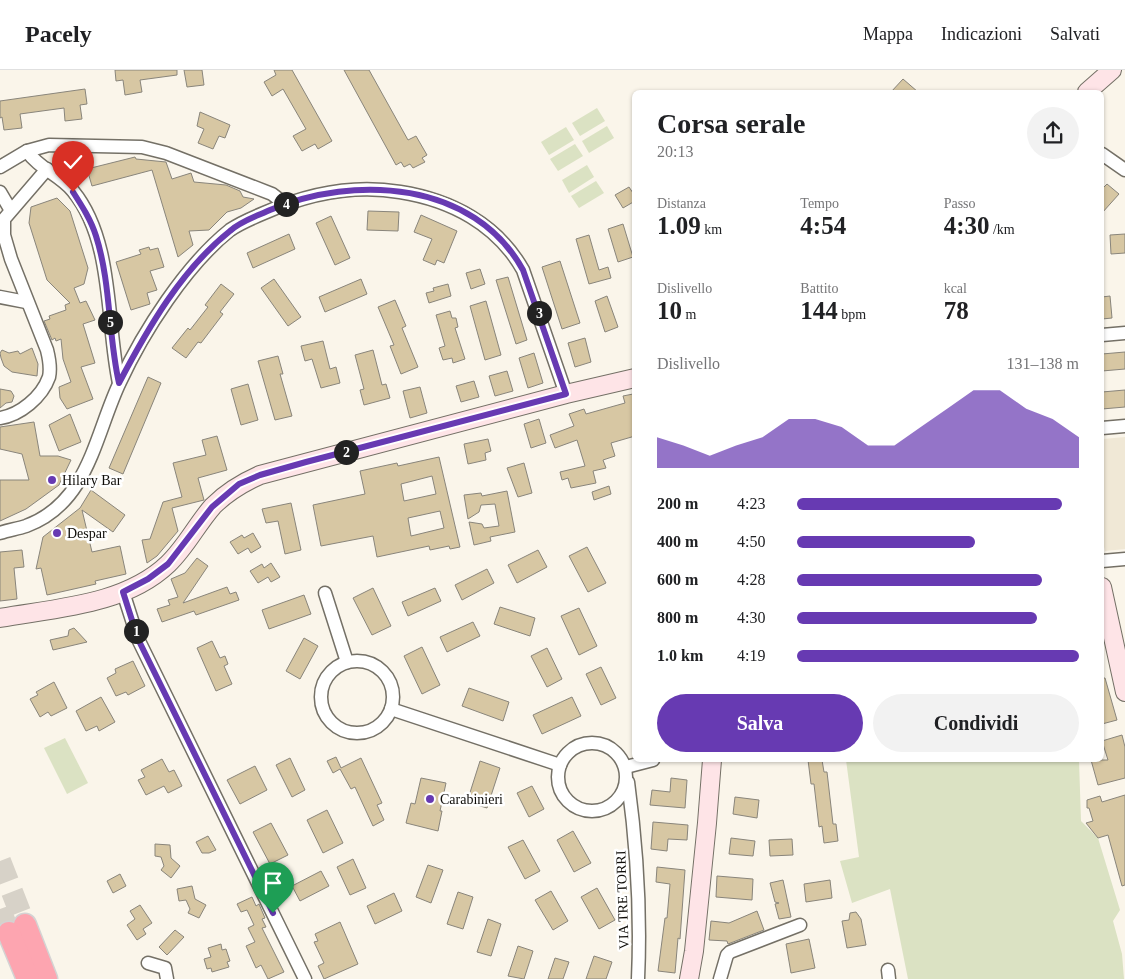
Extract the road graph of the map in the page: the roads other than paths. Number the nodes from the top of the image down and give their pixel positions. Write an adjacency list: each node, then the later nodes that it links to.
1 (1112, 70): 2 (main road)
2 (1090, 90)
3 (27, 152): 5 (street); 7 (street); 9 (street)
4 (1104, 155): 6 (street)
5 (0, 167)
6 (1125, 170)
7 (52, 172): 10 (street); 16 (street)
8 (0, 192): 10 (street)
9 (285, 204): 16 (street); 17 (street)
10 (5, 216): 12 (street)
11 (0, 297): 12 (street)
12 (26, 302): 18 (street)
13 (1125, 334): 14 (street)
14 (1104, 335)
15 (632, 379): 17 (main road)
16 (119, 383): 21 (street)
17 (566, 394): 24 (main road)
18 (0, 418)
19 (1125, 426): 20 (street)
20 (1104, 428)
21 (0, 533)
22 (1125, 559): 23 (street)
23 (1104, 561)
24 (123, 592): 27 (main road); 42 (street)
25 (325, 593): 28 (street)
26 (1104, 596): 29 (main road)
27 (0, 618)
28 (347, 662): 30 (street); 30 (street)
29 (1125, 692)
30 (391, 709): 33 (street)
31 (648, 762): 34 (street)
32 (712, 762): 44 (main road)
33 (560, 765): 34 (street); 35 (street)
34 (626, 772): 35 (street); 36 (street, VIA TRE TORRI)
35 (604, 810): 36 (street)
36 (633, 820): 43 (street, VIA TRE TORRI)
37 (800, 925): 45 (street)
38 (148, 963): 41 (street)
39 (28, 979): 40 (highway)
40 (46, 979)
41 (167, 979)
42 (306, 979)
43 (638, 979)
44 (688, 979)
45 (720, 979)

